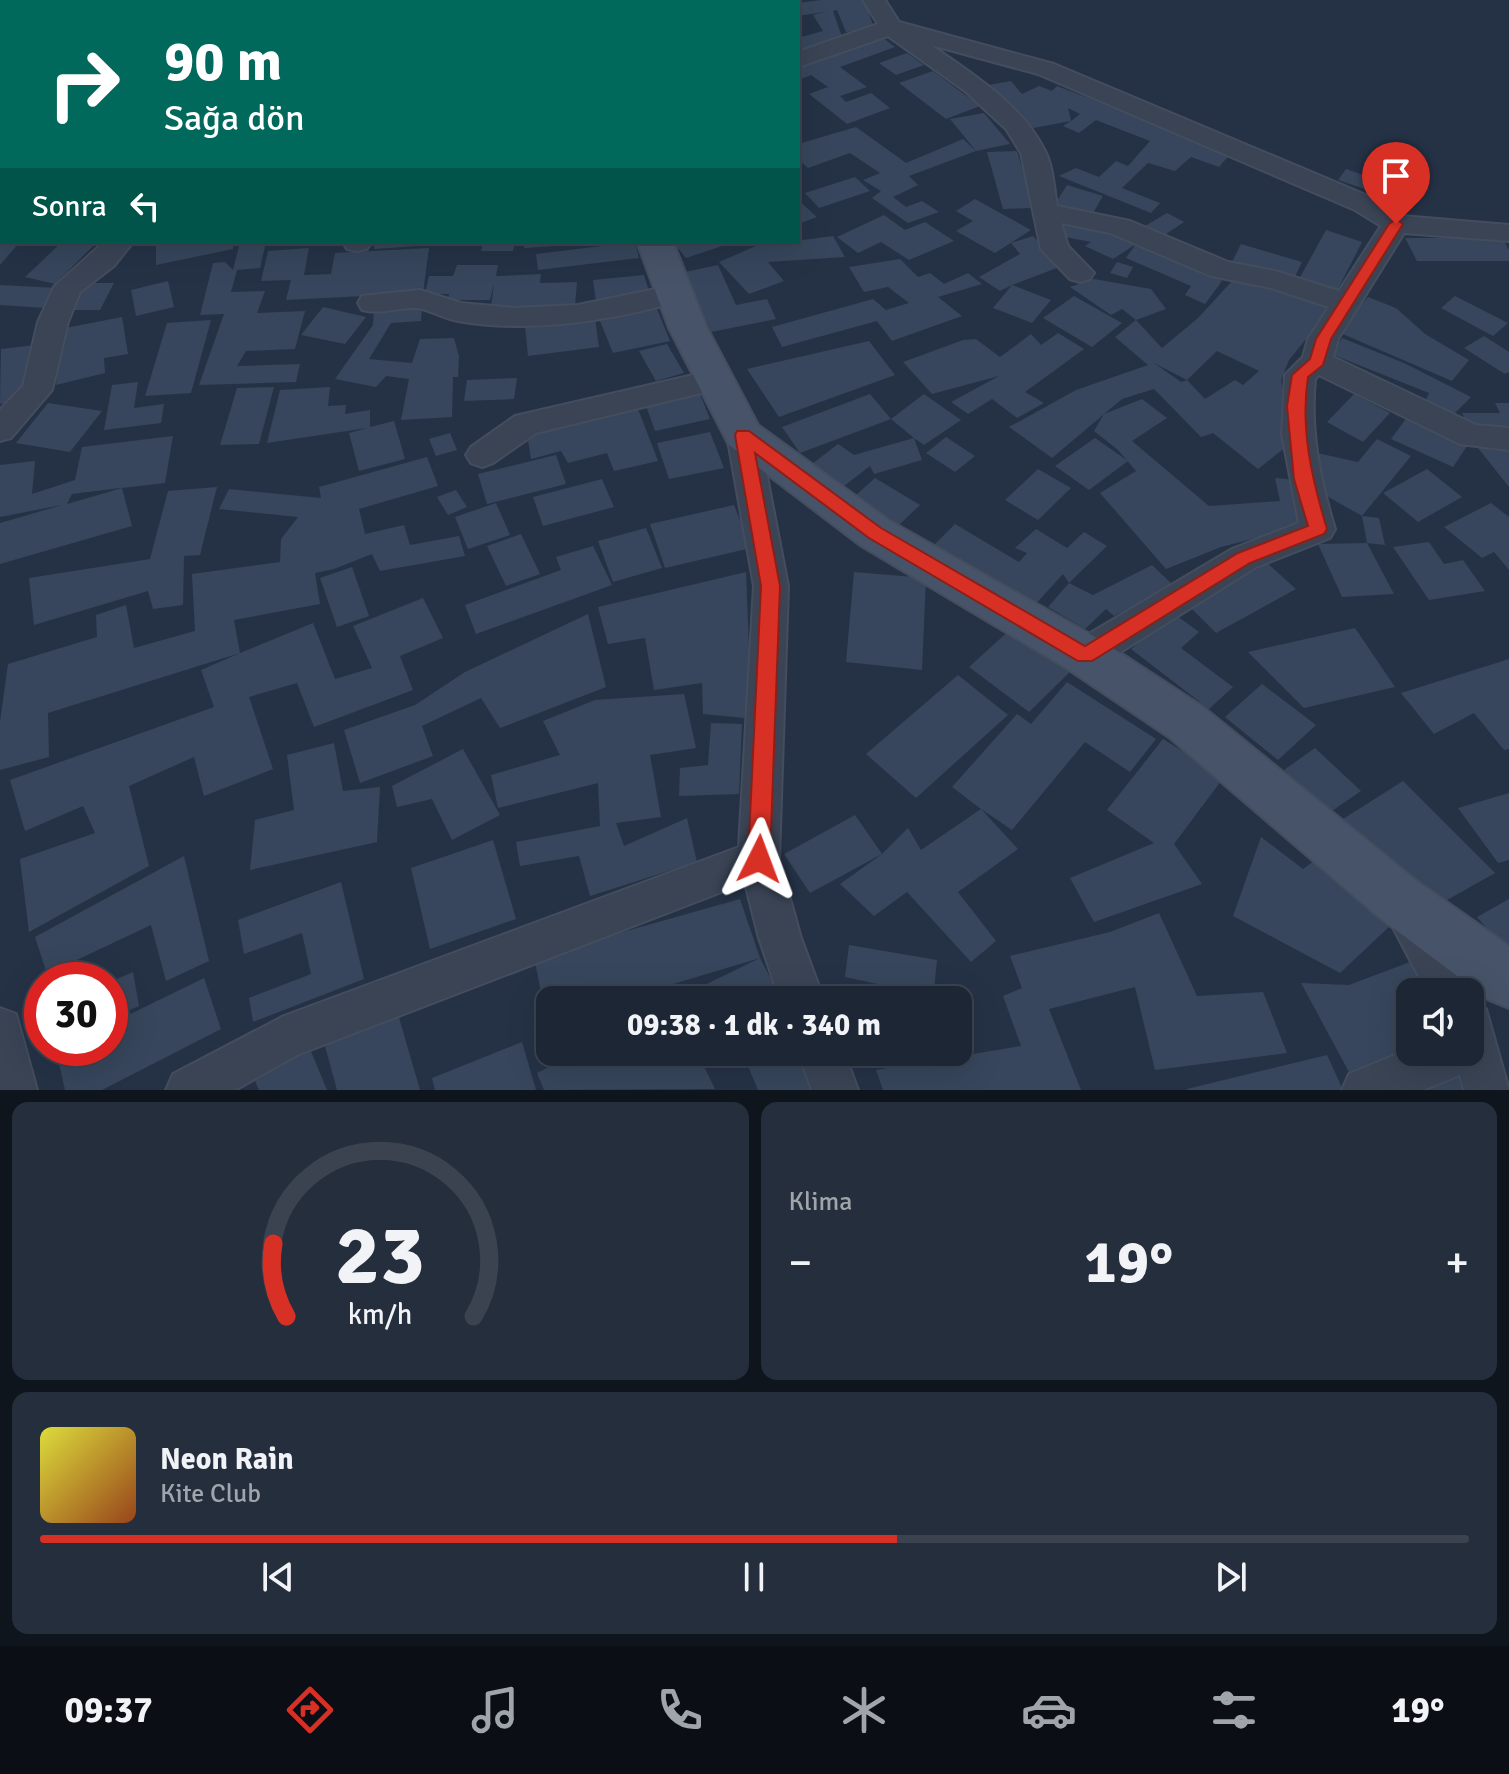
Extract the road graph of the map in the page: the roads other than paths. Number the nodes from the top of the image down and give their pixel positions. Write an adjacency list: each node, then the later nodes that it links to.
1 (874, 0): 2 (street)
2 (891, 27): 3 (street); 4 (street); 5 (street)
3 (800, 59)
4 (1045, 213): 9 (street); 11 (street)
5 (1396, 224): 6 (street); 11 (street)
6 (1509, 233)
7 (117, 244): 15 (street)
8 (656, 244): 10 (street)
9 (1080, 273)
10 (675, 294): 12 (street); 14 (street)
11 (1345, 302): 13 (street)
12 (372, 303)
13 (1317, 362): 17 (street); 19 (street)
14 (715, 380): 16 (street); 18 (street)
15 (0, 430)
16 (743, 435): 19 (street); 20 (street)
17 (1509, 439)
18 (482, 455)
19 (1085, 655): 21 (street)
20 (759, 859): 24 (street); 30 (street)
21 (1399, 900): 22 (street); 23 (street)
22 (1443, 978)
23 (1509, 980)
24 (797, 986)
25 (0, 1030): 29 (street)
26 (826, 1066): 31 (street)
27 (1418, 1066): 32 (street)
28 (1478, 1066): 33 (street)
29 (14, 1090)
30 (189, 1090)
31 (835, 1090)
32 (1365, 1090)
33 (1487, 1090)

